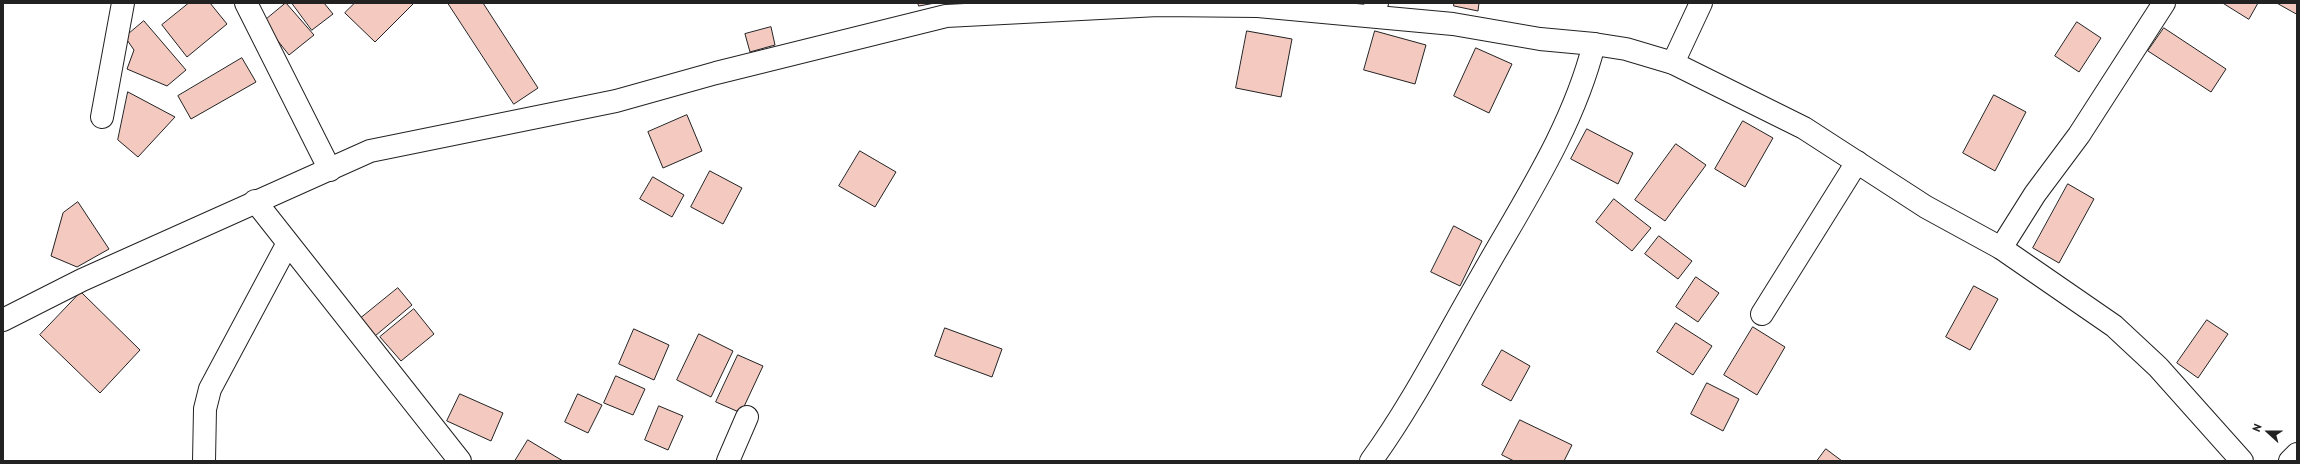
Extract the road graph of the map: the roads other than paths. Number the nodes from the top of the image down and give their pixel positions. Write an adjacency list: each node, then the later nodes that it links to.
1 (123, 3): 10 (street)
2 (246, 3): 12 (street)
3 (1701, 3): 9 (street)
4 (2164, 3): 15 (street)
5 (1159, 4): 6 (street); 7 (street)
6 (987, 8): 12 (street)
7 (1374, 9): 8 (street)
8 (1594, 44): 9 (street); 24 (street)
9 (1673, 63): 11 (street)
10 (102, 117)
11 (1856, 162): 15 (street); 16 (street)
12 (330, 170): 13 (street)
13 (255, 201): 14 (street); 17 (street)
14 (288, 243): 21 (street); 22 (street)
15 (2001, 248): 20 (street)
16 (1762, 314)
17 (3, 320)
18 (747, 417): 23 (street)
19 (2297, 454): 25 (street)
20 (2234, 458)
21 (204, 461)
22 (460, 461)
23 (728, 461)
24 (1371, 461)
25 (2290, 461)

